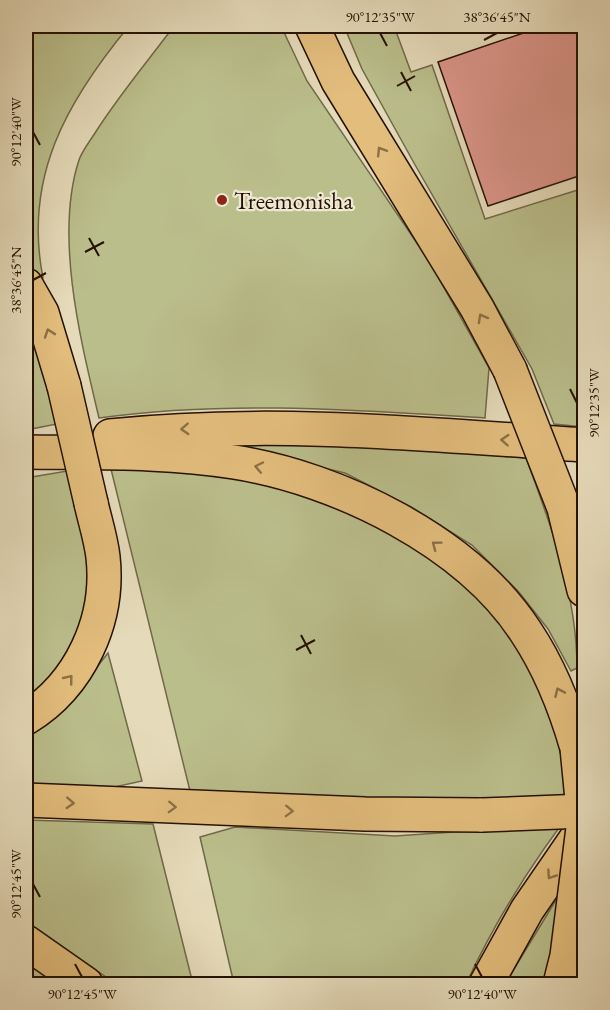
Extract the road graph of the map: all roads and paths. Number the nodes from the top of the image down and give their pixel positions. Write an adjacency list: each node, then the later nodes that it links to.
1 (312, 26): 5 (highway, one-way to 1, bridge)
2 (26, 285): 6 (highway, one-way to 2, bridge)
3 (585, 445): 4 (highway, one-way to 4)
4 (26, 451): 14 (highway, one-way to 4, bridge)
5 (585, 590)
6 (26, 718)
7 (26, 800): 8 (highway, one-way to 8, bridge)
8 (585, 811)
9 (585, 827): 13 (highway, one-way to 13)
10 (26, 942): 12 (highway)
11 (585, 943): 15 (highway)
12 (86, 984)
13 (486, 984)
14 (560, 984)
15 (574, 984)

